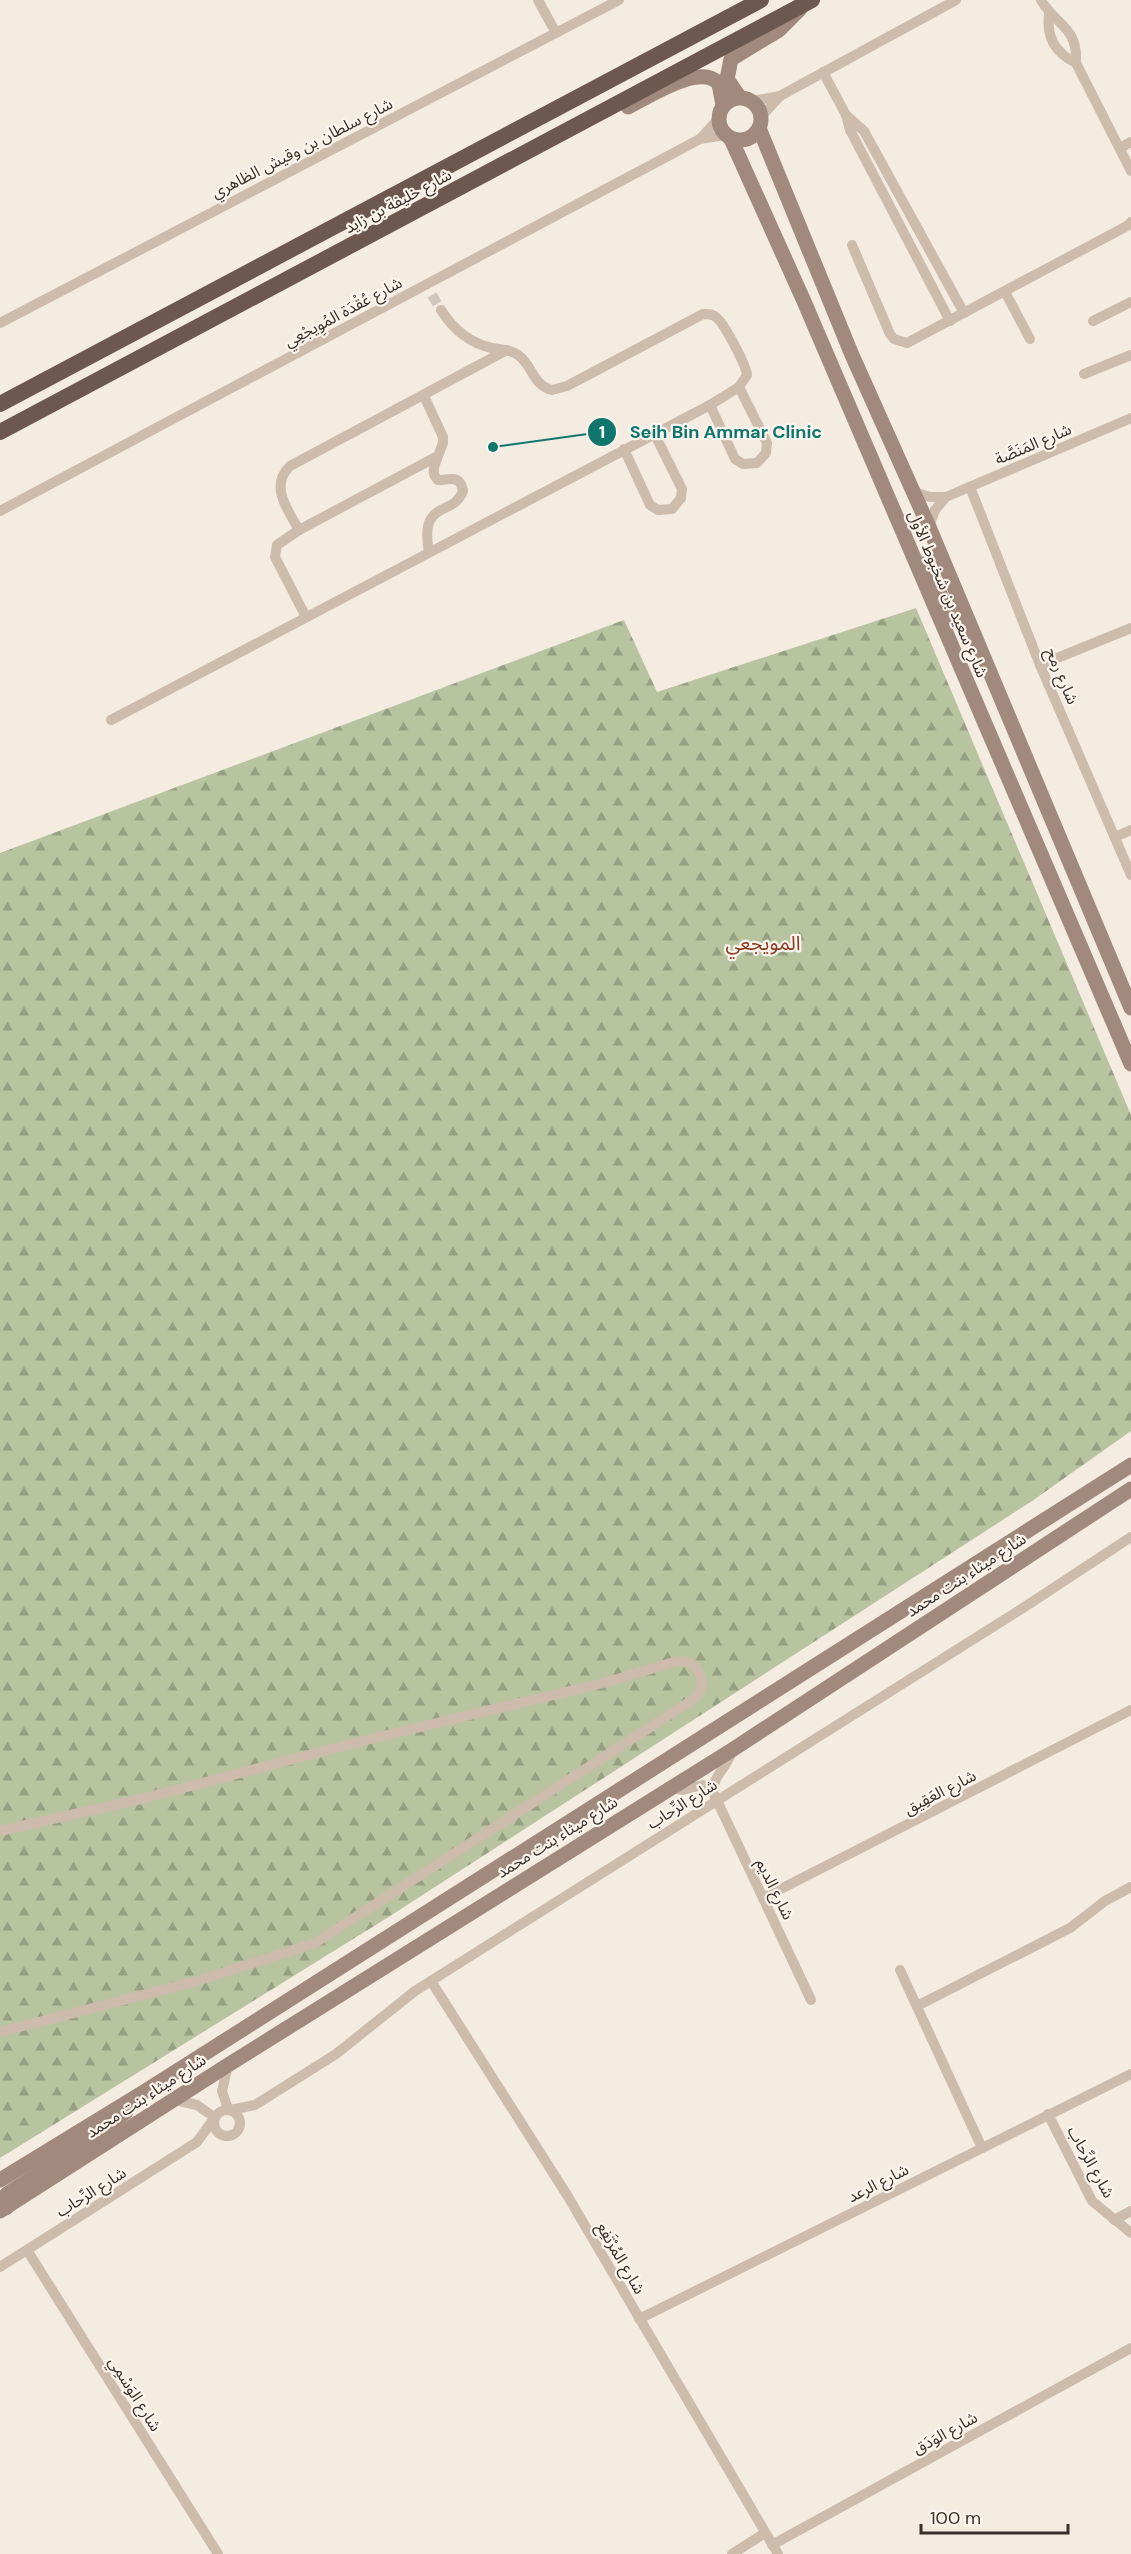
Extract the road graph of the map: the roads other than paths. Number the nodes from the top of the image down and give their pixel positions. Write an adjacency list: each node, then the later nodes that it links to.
1 (538, 0): 8 (street)
2 (619, 0): 8 (street, شارع سلطان بن وقيش الظاهري)
3 (760, 0): 39 (highway, شارع خليفة بن زايد)
4 (956, 0): 10 (street)
5 (1041, 0): 7 (street)
6 (807, 3): 12 (main road); 15 (highway, شارع خليفة بن زايد)
7 (1049, 14): 9 (street); 9 (street)
8 (556, 33): 31 (street, شارع سلطان بن وقيش الظاهري)
9 (1076, 63): 20 (street)
10 (823, 72): 11 (street); 14 (street)
11 (780, 96): 12 (street); 16 (street)
12 (746, 99): 13 (main road); 16 (main road)
13 (721, 112): 15 (main road); 17 (main road); 18 (street, شارع عُقْدَة المُوِيجْعِي)
14 (846, 115): 28 (street); 29 (street)
15 (594, 117): 42 (highway, شارع خليفة بن زايد)
16 (760, 123): 17 (main road); 34 (main road, شارع سعيد بن شخبوط الأول)
17 (728, 137): 18 (street, شارع عُقْدَة المُوِيجْعِي); 25 (main road, شارع سعيد بن شخبوط الأول)
18 (700, 139): 49 (street, شارع عُقْدَة المُوِيجْعِي)
19 (1131, 142): 20 (street)
20 (1120, 148): 21 (street)
21 (1131, 171)
22 (1131, 222): 24 (street)
23 (852, 245): 29 (street)
24 (1005, 292): 28 (street); 32 (street)
25 (804, 299): 34 (main road); 52 (main road, شارع سعيد بن شخبوط الأول)
26 (1131, 302): 30 (street)
27 (441, 310): 33 (street)
28 (964, 313): 29 (street)
29 (950, 321)
30 (1092, 321)
31 (0, 323)
32 (1030, 339)
33 (507, 350): 37 (street); 38 (street)
34 (852, 355): 47 (main road, شارع سعيد بن شخبوط الأول)
35 (1131, 355): 36 (street)
36 (1084, 374)
37 (739, 387): 40 (street); 40 (street)
38 (424, 396): 45 (street); 51 (street)
39 (0, 404)
40 (710, 405): 43 (street)
41 (1131, 418): 46 (street, شارع المَنَصَّة)
42 (0, 432)
43 (654, 433): 44 (street); 44 (street)
44 (624, 449): 53 (street)
45 (438, 456): 51 (street); 53 (street)
46 (970, 487): 48 (street, شارع المَنَصَّة); 57 (street, شارع رمح)
47 (914, 492): 48 (street); 50 (main road, شارع سعيد بن شخبوط الأول)
48 (946, 497): 50 (street)
49 (0, 512)
50 (929, 527): 54 (main road, شارع سعيد بن شخبوط الأول)
51 (299, 530): 55 (street)
52 (906, 542): 54 (main road); 63 (main road, شارع سعيد بن شخبوط الأول)
53 (429, 552): 55 (street)
54 (966, 616): 62 (main road, شارع سعيد بن شخبوط الأول)
55 (306, 617): 58 (street)
56 (1131, 628): 57 (street)
57 (1040, 665): 60 (street, شارع رمح)
58 (111, 720)
59 (1131, 830): 60 (street)
60 (1115, 837): 61 (street, شارع رمح)
61 (1131, 875)
62 (1131, 1008)
63 (1131, 1064)
64 (1131, 1458): 66 (main road)
65 (1131, 1465): 66 (main road, شارع ميثاء بنت محمد)
66 (1108, 1479): 84 (main road, شارع ميثاء بنت محمد)
67 (1131, 1489): 68 (main road, شارع ميثاء بنت محمد)
68 (1124, 1496): 71 (main road, شارع ميثاء بنت محمد)
69 (1131, 1537): 73 (street, شارع الرِّحاب)
70 (1131, 1710): 76 (street, شارع العَقِيق)
71 (732, 1750): 72 (main road, شارع ميثاء بنت محمد); 73 (street)
72 (672, 1788): 73 (street); 82 (main road, شارع ميثاء بنت محمد)
73 (715, 1795): 76 (street, شارع الديم); 78 (street, شارع الرِّحاب)
74 (0, 1831): 81 (street)
75 (1131, 1887): 80 (street)
76 (763, 1898): 79 (street, شارع الديم)
77 (900, 1970): 80 (street)
78 (431, 1981): 86 (street, شارع الرِّحاب); 101 (street, شارع المُرْتَفِع)
79 (811, 2000)
80 (917, 2006): 93 (street)
81 (0, 2032)
82 (228, 2065): 85 (main road, شارع ميثاء بنت محمد); 87 (street)
83 (1131, 2074): 88 (street, شارع الرعد)
84 (144, 2092): 94 (main road, شارع ميثاء بنت محمد); 95 (main road)
85 (175, 2100): 89 (street); 95 (main road, شارع ميثاء بنت محمد)
86 (255, 2105): 87 (street, شارع الرِّحاب); 90 (street, شارع الرِّحاب)
87 (229, 2110): 89 (street); 90 (street)
88 (1048, 2114): 93 (street, شارع الرعد); 97 (street, شارع الرِّحاب)
89 (213, 2118): 91 (street); 92 (street, شارع الرِّحاب)
90 (239, 2128): 91 (street)
91 (227, 2136): 92 (street, شارع الرِّحاب)
92 (197, 2142): 99 (street, شارع الرِّحاب)
93 (982, 2148): 101 (street, شارع الرعد)
94 (0, 2180)
95 (3, 2209)
96 (1131, 2211): 97 (street, شارع الرِّحاب)
97 (1114, 2220): 98 (street, شارع الرِّحاب)
98 (1131, 2233)
99 (27, 2250): 100 (street, شارع الرِّحاب); 105 (street, شارع الوَسْمِي)
100 (0, 2267)
101 (639, 2319): 103 (street, شارع المُرْتَفِع)
102 (1131, 2348): 104 (street, شارع الوَدَق)
103 (765, 2533): 104 (street, شارع المُرْتَفِع); 106 (street)
104 (775, 2549)
105 (218, 2554)
106 (732, 2554)

